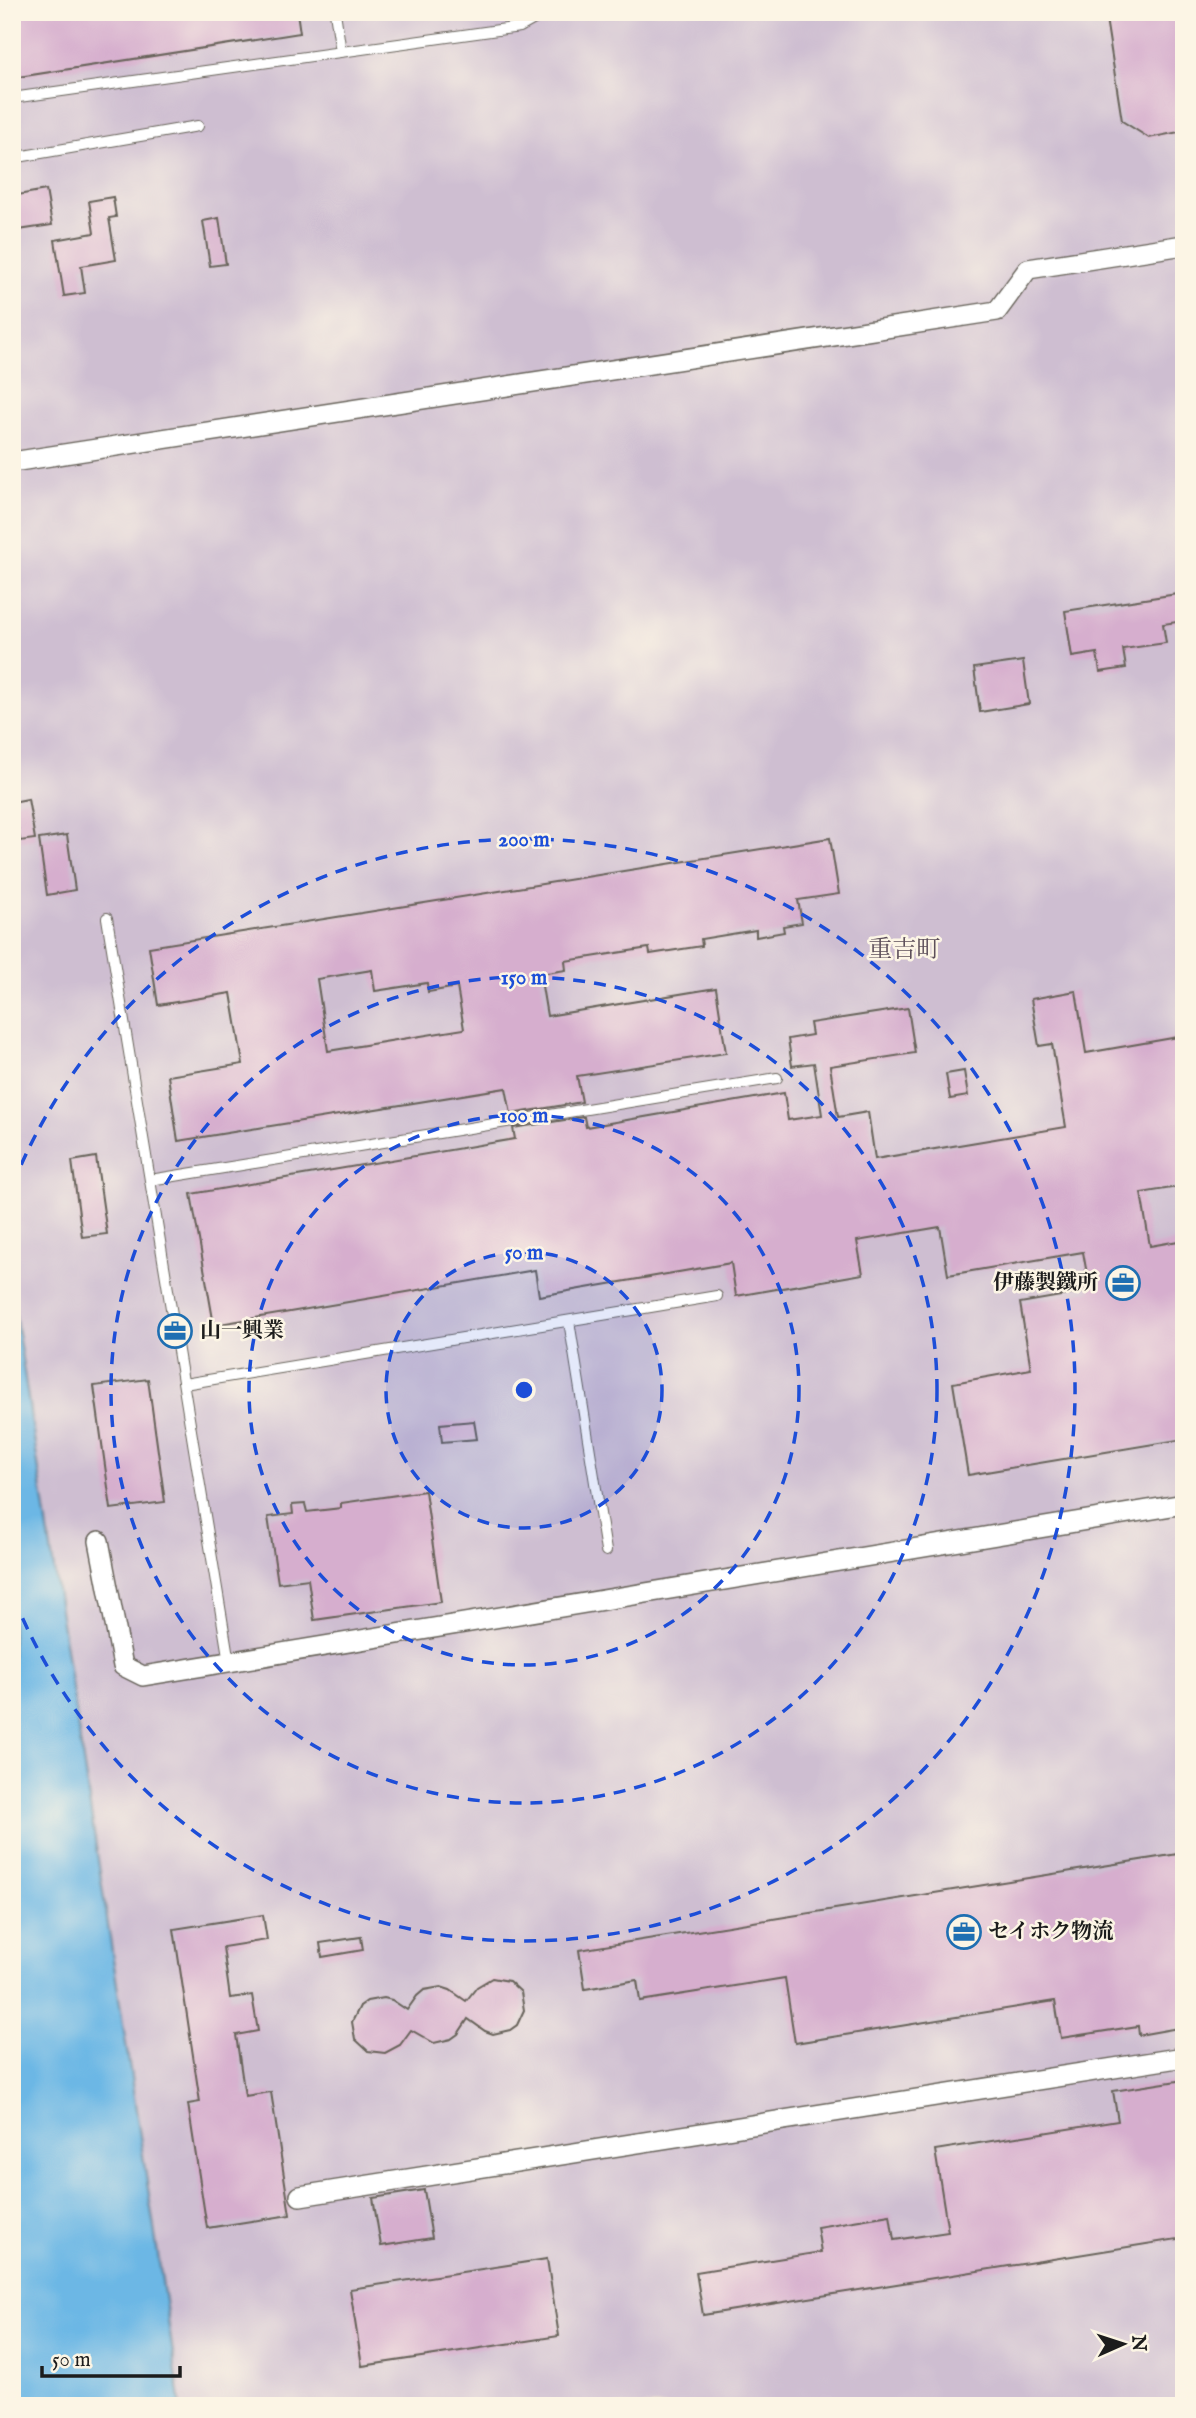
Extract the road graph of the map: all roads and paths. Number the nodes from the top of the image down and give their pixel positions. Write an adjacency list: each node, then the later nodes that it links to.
1 (335, 12): 3 (lane)
2 (542, 12): 3 (lane)
3 (341, 52): 4 (lane)
4 (12, 99)
5 (198, 127): 6 (lane)
6 (12, 158)
7 (1184, 245): 8 (street)
8 (12, 462)
9 (107, 918): 11 (lane)
10 (777, 1078): 11 (lane)
11 (150, 1180): 14 (lane)
12 (718, 1296): 13 (lane)
13 (569, 1321): 14 (lane); 17 (lane)
14 (184, 1384): 18 (lane)
15 (1184, 1504): 18 (street)
16 (99, 1541): 18 (street)
17 (606, 1551)
18 (229, 1662)
19 (1184, 2057): 20 (street)
20 (300, 2196)

